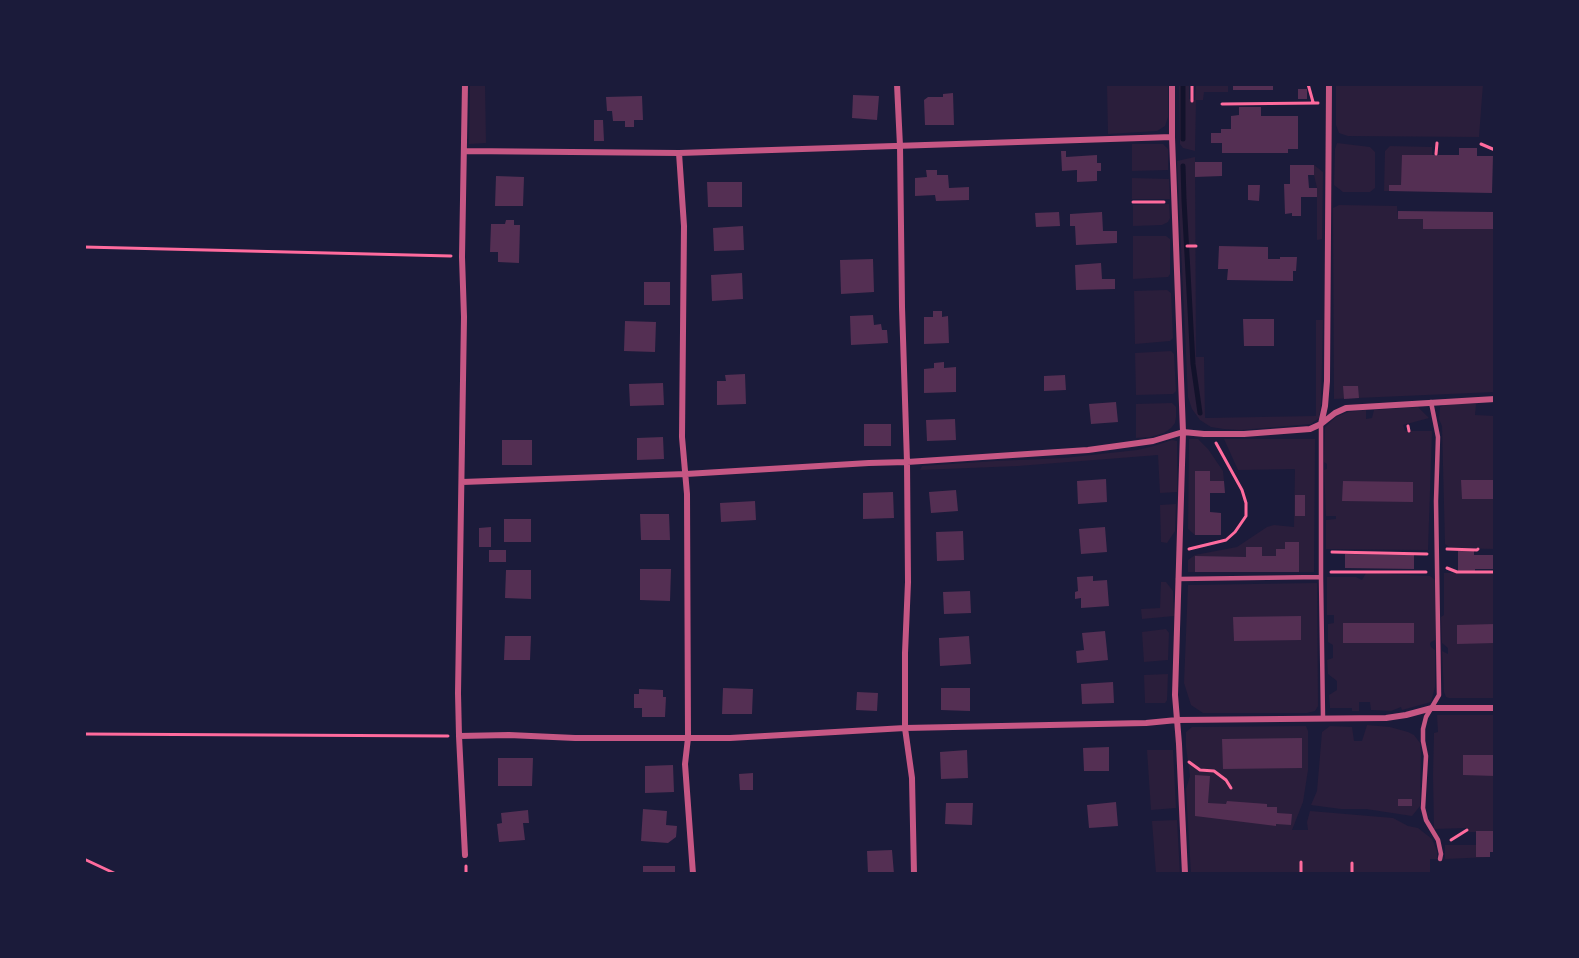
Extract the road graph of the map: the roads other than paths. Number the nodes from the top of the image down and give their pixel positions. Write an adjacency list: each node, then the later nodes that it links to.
1 (465, 84): 7 (street)
2 (897, 84): 6 (street)
3 (1172, 84): 5 (street)
4 (1329, 84): 11 (street)
5 (1172, 137): 6 (street); 12 (street)
6 (900, 146): 8 (street); 13 (street)
7 (464, 151): 8 (street); 15 (street)
8 (680, 153): 14 (street)
9 (1495, 399): 10 (street)
10 (1431, 402): 11 (street); 18 (lane)
11 (1321, 424): 12 (street); 16 (lane)
12 (1183, 432): 13 (street); 17 (street)
13 (907, 462): 14 (street); 22 (street)
14 (686, 474): 15 (street); 24 (street)
15 (462, 482): 23 (street)
16 (1321, 574): 17 (lane); 20 (lane)
17 (1178, 579): 21 (street)
18 (1432, 708): 19 (street); 20 (street); 26 (lane)
19 (1495, 708)
20 (1323, 718): 21 (street)
21 (1177, 720): 22 (street); 29 (street)
22 (905, 728): 24 (street); 28 (street)
23 (459, 736): 24 (street); 25 (street)
24 (688, 738): 27 (street)
25 (465, 855)
26 (1440, 859)
27 (693, 874)
28 (914, 874)
29 (1185, 874)

